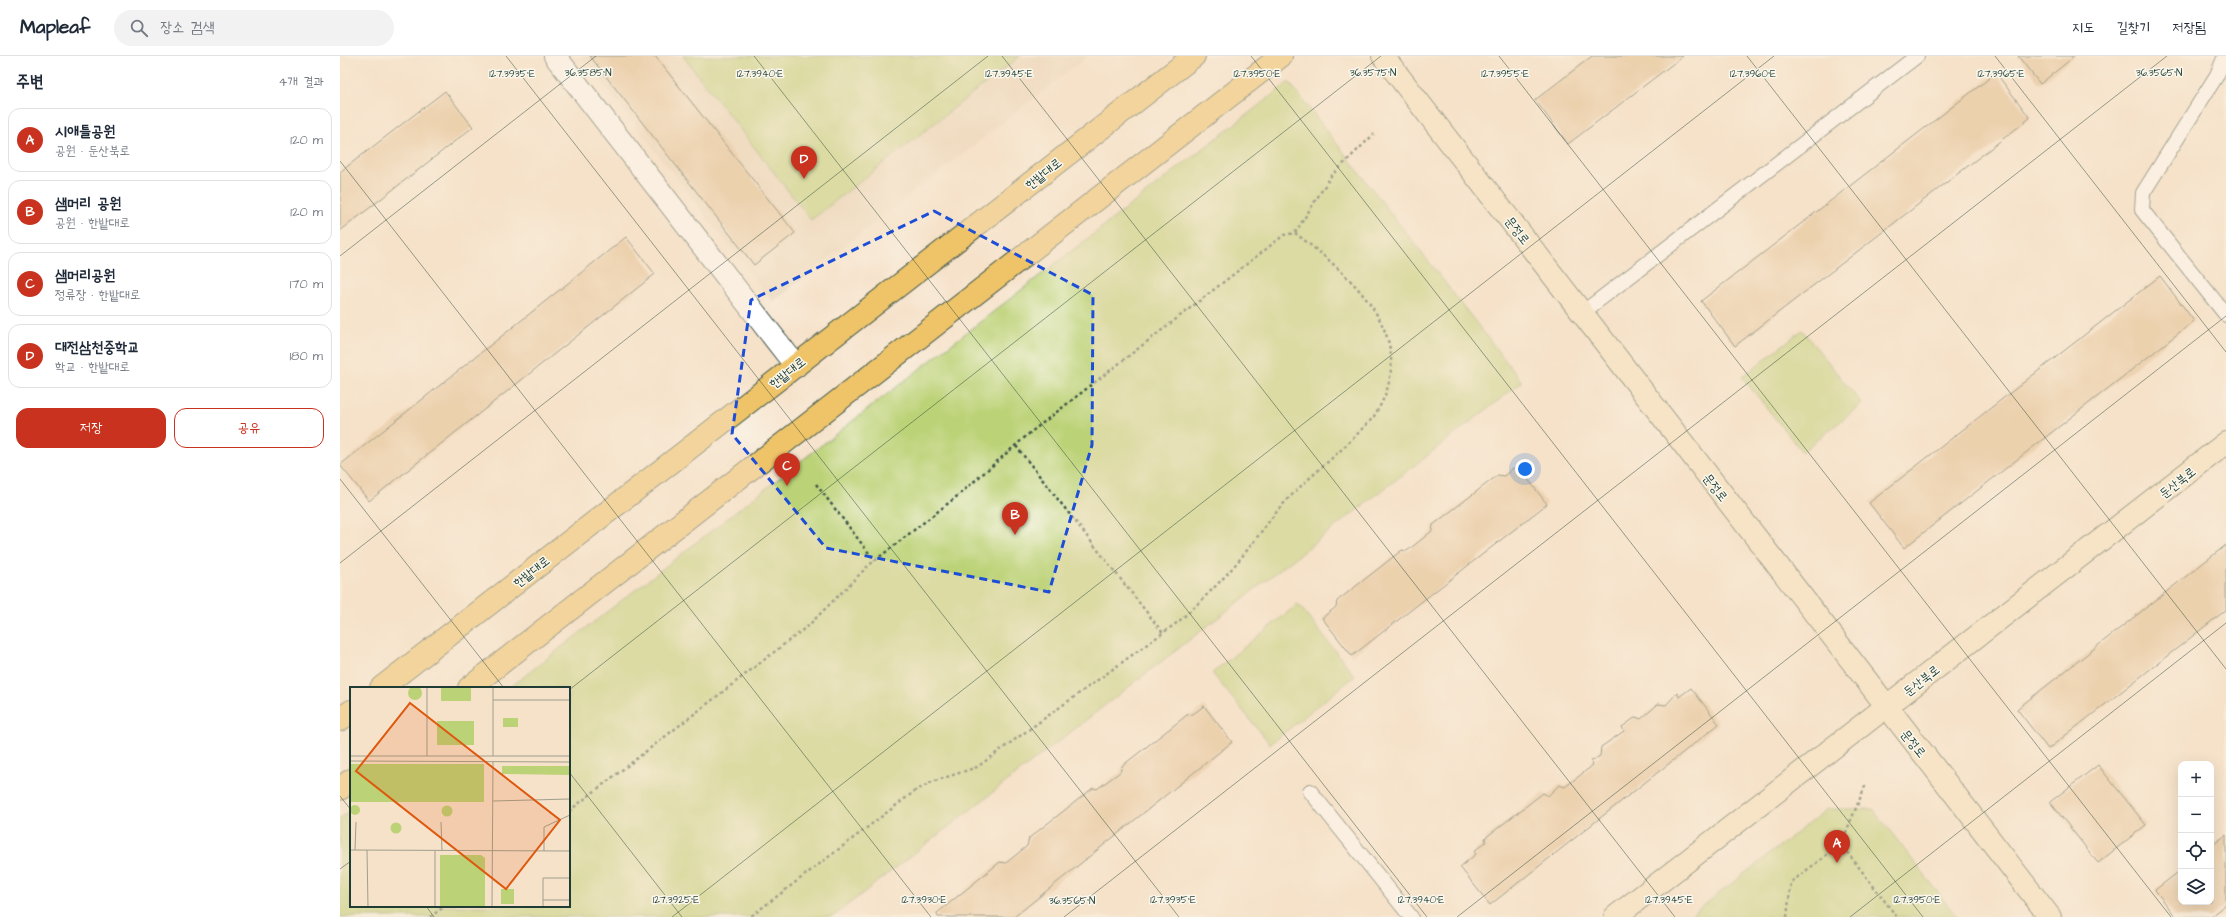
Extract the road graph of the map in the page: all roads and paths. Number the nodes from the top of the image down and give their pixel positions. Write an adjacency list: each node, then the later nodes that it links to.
1 (555, 56): 11 (street)
2 (1194, 56): 11 (main road, 한밭대로)
3 (1281, 56): 18 (main road)
4 (1383, 56): 9 (main road, 문정로)
5 (1917, 56): 9 (lane)
6 (2226, 56): 10 (lane)
7 (1374, 134): 8 (path)
8 (1295, 233): 13 (path); 16 (path)
9 (1582, 313): 19 (main road, 문정로)
10 (2226, 314)
11 (796, 366): 17 (main road, 한밭대로)
12 (2226, 443): 19 (main road, 둔산북로)
13 (1016, 446): 15 (path); 16 (path)
14 (816, 484): 15 (path)
15 (875, 561): 26 (path)
16 (1163, 633): 30 (path)
17 (382, 687)
18 (470, 687)
19 (1886, 707): 32 (main road, 둔산북로); 35 (main road, 문정로)
20 (350, 712): 21 (main road)
21 (340, 720)
22 (350, 781): 24 (main road)
23 (1866, 784): 27 (path)
24 (340, 789)
25 (1310, 791): 31 (lane)
26 (570, 810)
27 (1841, 844): 33 (path); 34 (path)
28 (444, 907): 29 (path)
29 (430, 917)
30 (750, 917)
31 (1411, 917)
32 (1615, 917)
33 (1787, 917)
34 (1897, 917)
35 (2050, 917)

